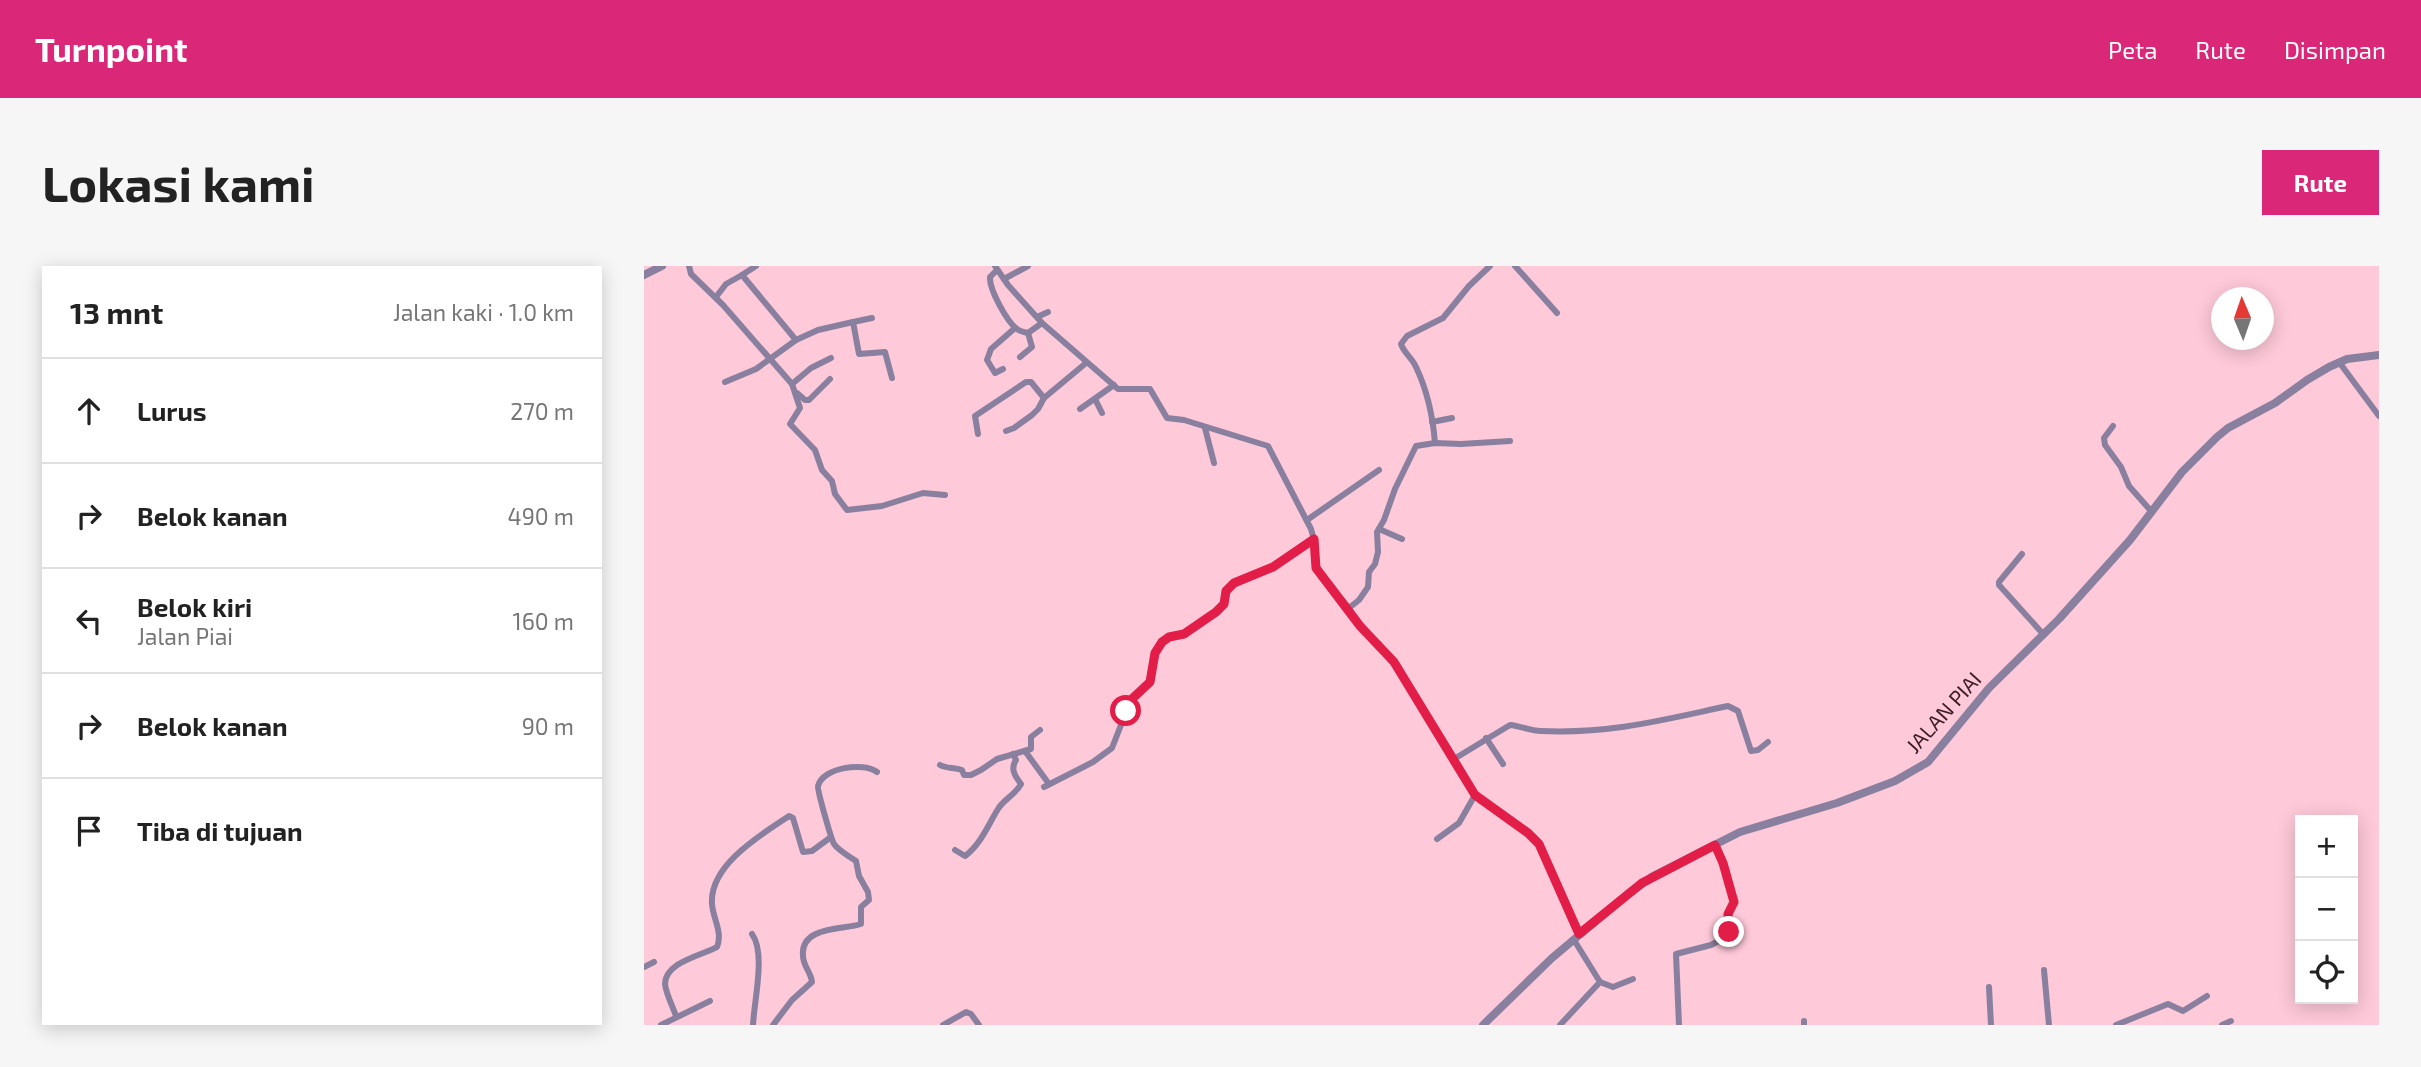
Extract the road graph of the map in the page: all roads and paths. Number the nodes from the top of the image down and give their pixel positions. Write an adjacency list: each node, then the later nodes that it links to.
1 (662, 266): 8 (street)
2 (689, 266): 11 (street)
3 (756, 266): 9 (street)
4 (1028, 266): 10 (street)
5 (1490, 266): 40 (street)
6 (1515, 266): 13 (street)
7 (996, 268): 10 (street); 18 (street)
8 (644, 273)
9 (742, 275): 11 (street); 20 (street)
10 (1004, 279): 14 (street)
11 (716, 297): 24 (street)
12 (1048, 312): 14 (street)
13 (1557, 313)
14 (1037, 317): 17 (street)
15 (872, 318): 16 (street)
16 (853, 322): 20 (street); 28 (street)
17 (1042, 323): 19 (street); 26 (street)
18 (1015, 328): 19 (street); 27 (street)
19 (1028, 333): 22 (street)
20 (796, 340): 24 (street)
21 (2379, 355): 25 (street, JALAN PIAI)
22 (1020, 357)
23 (831, 358): 31 (street)
24 (769, 359): 30 (street); 31 (street)
25 (2339, 362): 38 (street); 50 (street, JALAN PIAI)
26 (1086, 363): 32 (street); 34 (street)
27 (1003, 369)
28 (892, 378)
29 (830, 379): 33 (street)
30 (725, 382)
31 (792, 384): 33 (street)
32 (1114, 385): 35 (street); 42 (street)
33 (797, 393): 49 (street)
34 (1044, 398): 43 (street); 44 (street)
35 (1095, 399): 36 (street); 37 (street)
36 (1080, 409)
37 (1102, 413)
38 (2379, 416)
39 (1452, 418): 40 (street)
40 (1432, 422): 46 (street)
41 (2113, 426): 50 (street)
42 (1205, 428): 47 (street); 51 (street)
43 (1006, 431)
44 (978, 434)
45 (1510, 441): 46 (street)
46 (1435, 443): 52 (street)
47 (1214, 463)
48 (1379, 470): 51 (street)
49 (945, 495)
50 (2151, 511): 57 (street, JALAN PIAI)
51 (1307, 520): 53 (street)
52 (1379, 529): 54 (street); 56 (street)
53 (1314, 539): 56 (street); 61 (street)
54 (1402, 539)
55 (2022, 554): 57 (street)
56 (1349, 608): 63 (street)
57 (2044, 635): 70 (street, JALAN PIAI)
58 (1040, 730): 61 (street)
59 (1486, 738): 60 (street); 63 (street); 64 (street)
60 (1768, 742)
61 (1025, 751): 62 (street)
62 (1013, 754): 65 (street); 71 (street)
63 (1454, 759): 67 (street)
64 (1503, 764)
65 (940, 765)
66 (877, 772): 68 (street)
67 (1475, 795): 69 (street); 73 (street)
68 (831, 837): 82 (street); 86 (street)
69 (1437, 839)
70 (1715, 845): 73 (street, JALAN PIAI); 91 (street)
71 (955, 850)
72 (752, 934): 85 (street)
73 (1577, 937): 78 (street); 89 (street, JALAN PIAI)
74 (654, 962): 75 (street)
75 (644, 967)
76 (2044, 970): 93 (street)
77 (1633, 979): 78 (street)
78 (1601, 982): 90 (street)
79 (1989, 987): 92 (street)
80 (2207, 996): 94 (street)
81 (710, 1001): 82 (street)
82 (676, 1016): 84 (street)
83 (2231, 1021): 95 (street)
84 (661, 1025)
85 (753, 1025)
86 (773, 1025)
87 (943, 1025): 88 (street)
88 (979, 1025)
89 (1483, 1025)
90 (1560, 1025)
91 (1679, 1025)
92 (1991, 1025)
93 (2049, 1025)
94 (2116, 1025)
95 (2221, 1025)

